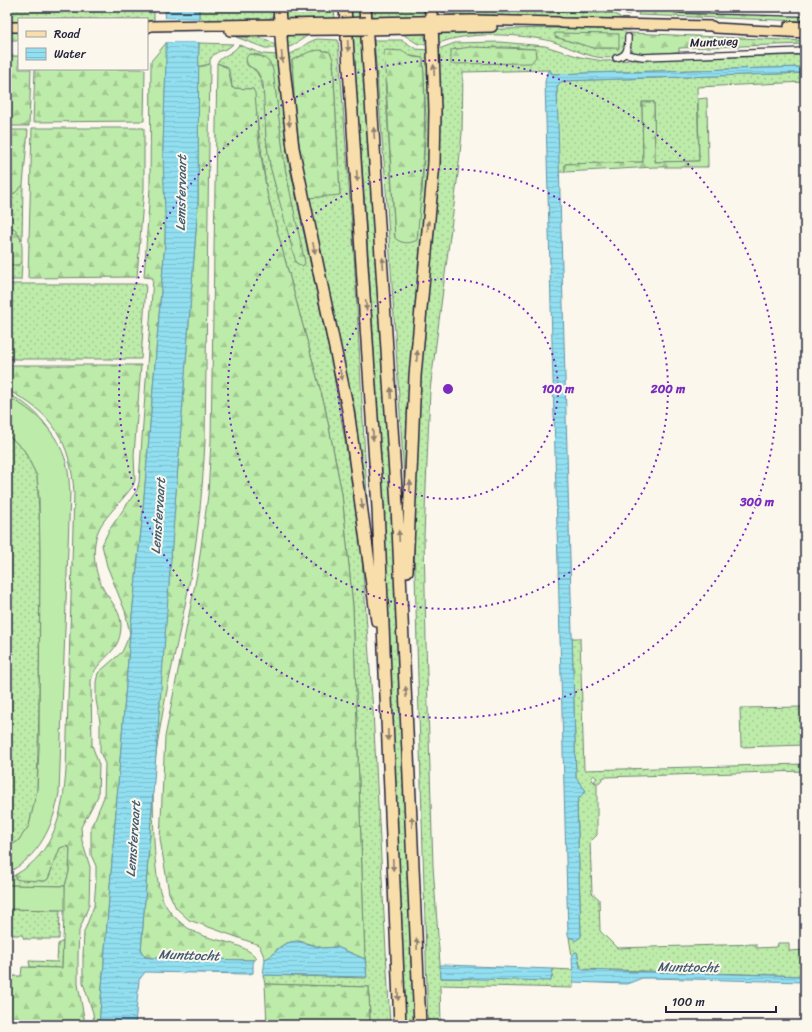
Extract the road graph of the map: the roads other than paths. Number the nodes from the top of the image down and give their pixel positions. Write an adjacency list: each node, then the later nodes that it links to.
1 (279, 7): 13 (highway)
2 (345, 7): 20 (highway, one-way to 20)
3 (365, 7): 19 (highway, one-way to 3)
4 (430, 7): 7 (highway)
5 (668, 7): 6 (street)
6 (805, 13)
7 (432, 25): 8 (main road, Muntweg); 13 (main road, Muntweg, bridge); 19 (highway, one-way to 7)
8 (712, 26): 11 (main road, Muntweg); 14 (main road, Muntweg)
9 (7, 27): 10 (main road)
10 (18, 27)
11 (805, 27)
12 (148, 28): 13 (main road, Muntweg)
13 (280, 28): 20 (highway, one-way to 20)
14 (805, 33)
15 (628, 37): 17 (street)
16 (805, 52): 17 (street, Muntweg)
17 (625, 54): 18 (street)
18 (616, 58)
19 (403, 617): 22 (highway, one-way to 19)
20 (387, 696): 21 (highway, one-way to 21)
21 (400, 1025)
22 (420, 1025)

